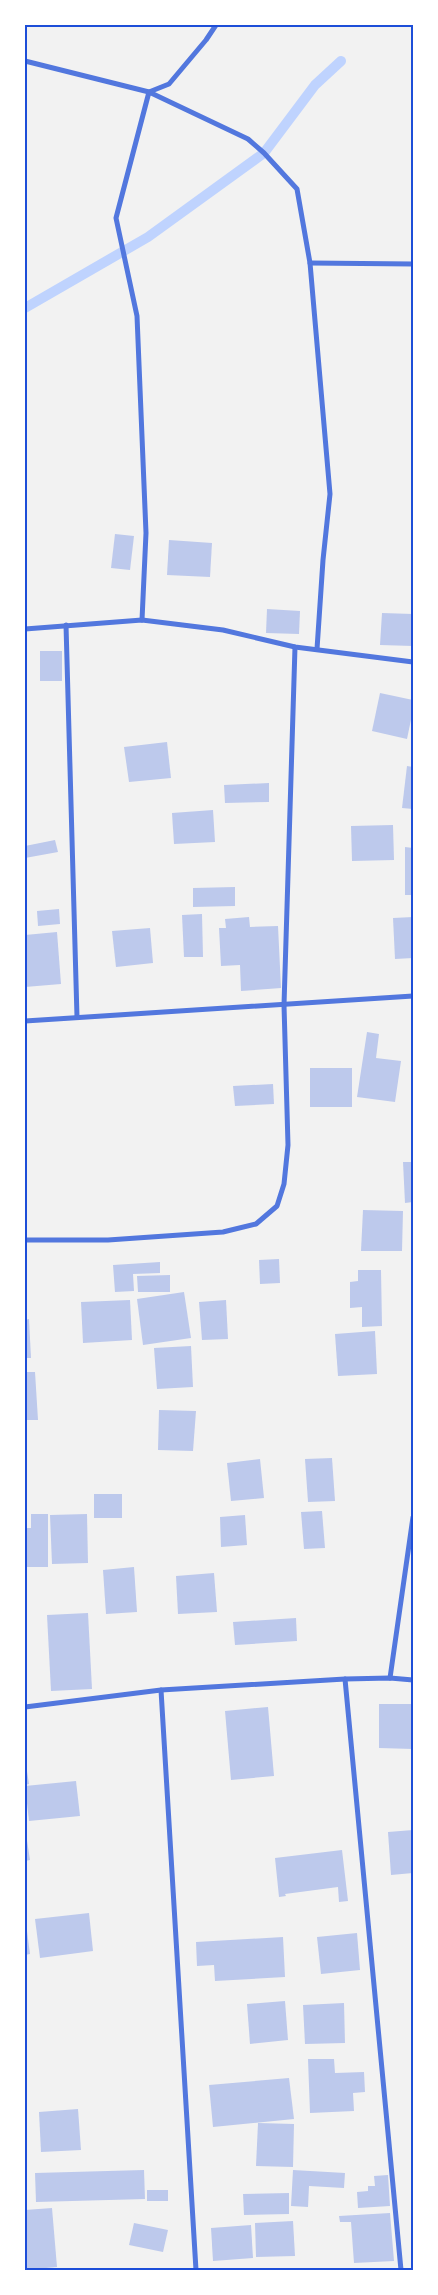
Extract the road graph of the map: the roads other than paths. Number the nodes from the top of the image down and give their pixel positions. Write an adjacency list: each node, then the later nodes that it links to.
1 (216, 25): 3 (street)
2 (25, 61): 3 (street)
3 (149, 92): 4 (street); 6 (street)
4 (310, 263): 5 (street); 10 (street)
5 (413, 264)
6 (142, 620): 7 (street); 9 (street)
7 (66, 625): 8 (street); 14 (street)
8 (25, 629)
9 (295, 647): 10 (street); 13 (street)
10 (317, 650): 11 (street)
11 (413, 662)
12 (413, 996): 13 (street)
13 (284, 1005): 14 (street); 16 (street)
14 (77, 1017): 15 (street)
15 (25, 1021)
16 (25, 1240)
17 (413, 1517): 18 (street)
18 (390, 1678): 19 (street); 20 (street)
19 (345, 1679): 21 (street); 24 (street)
20 (413, 1680)
21 (161, 1690): 22 (street); 23 (street)
22 (25, 1707)
23 (196, 2270)
24 (401, 2270)

